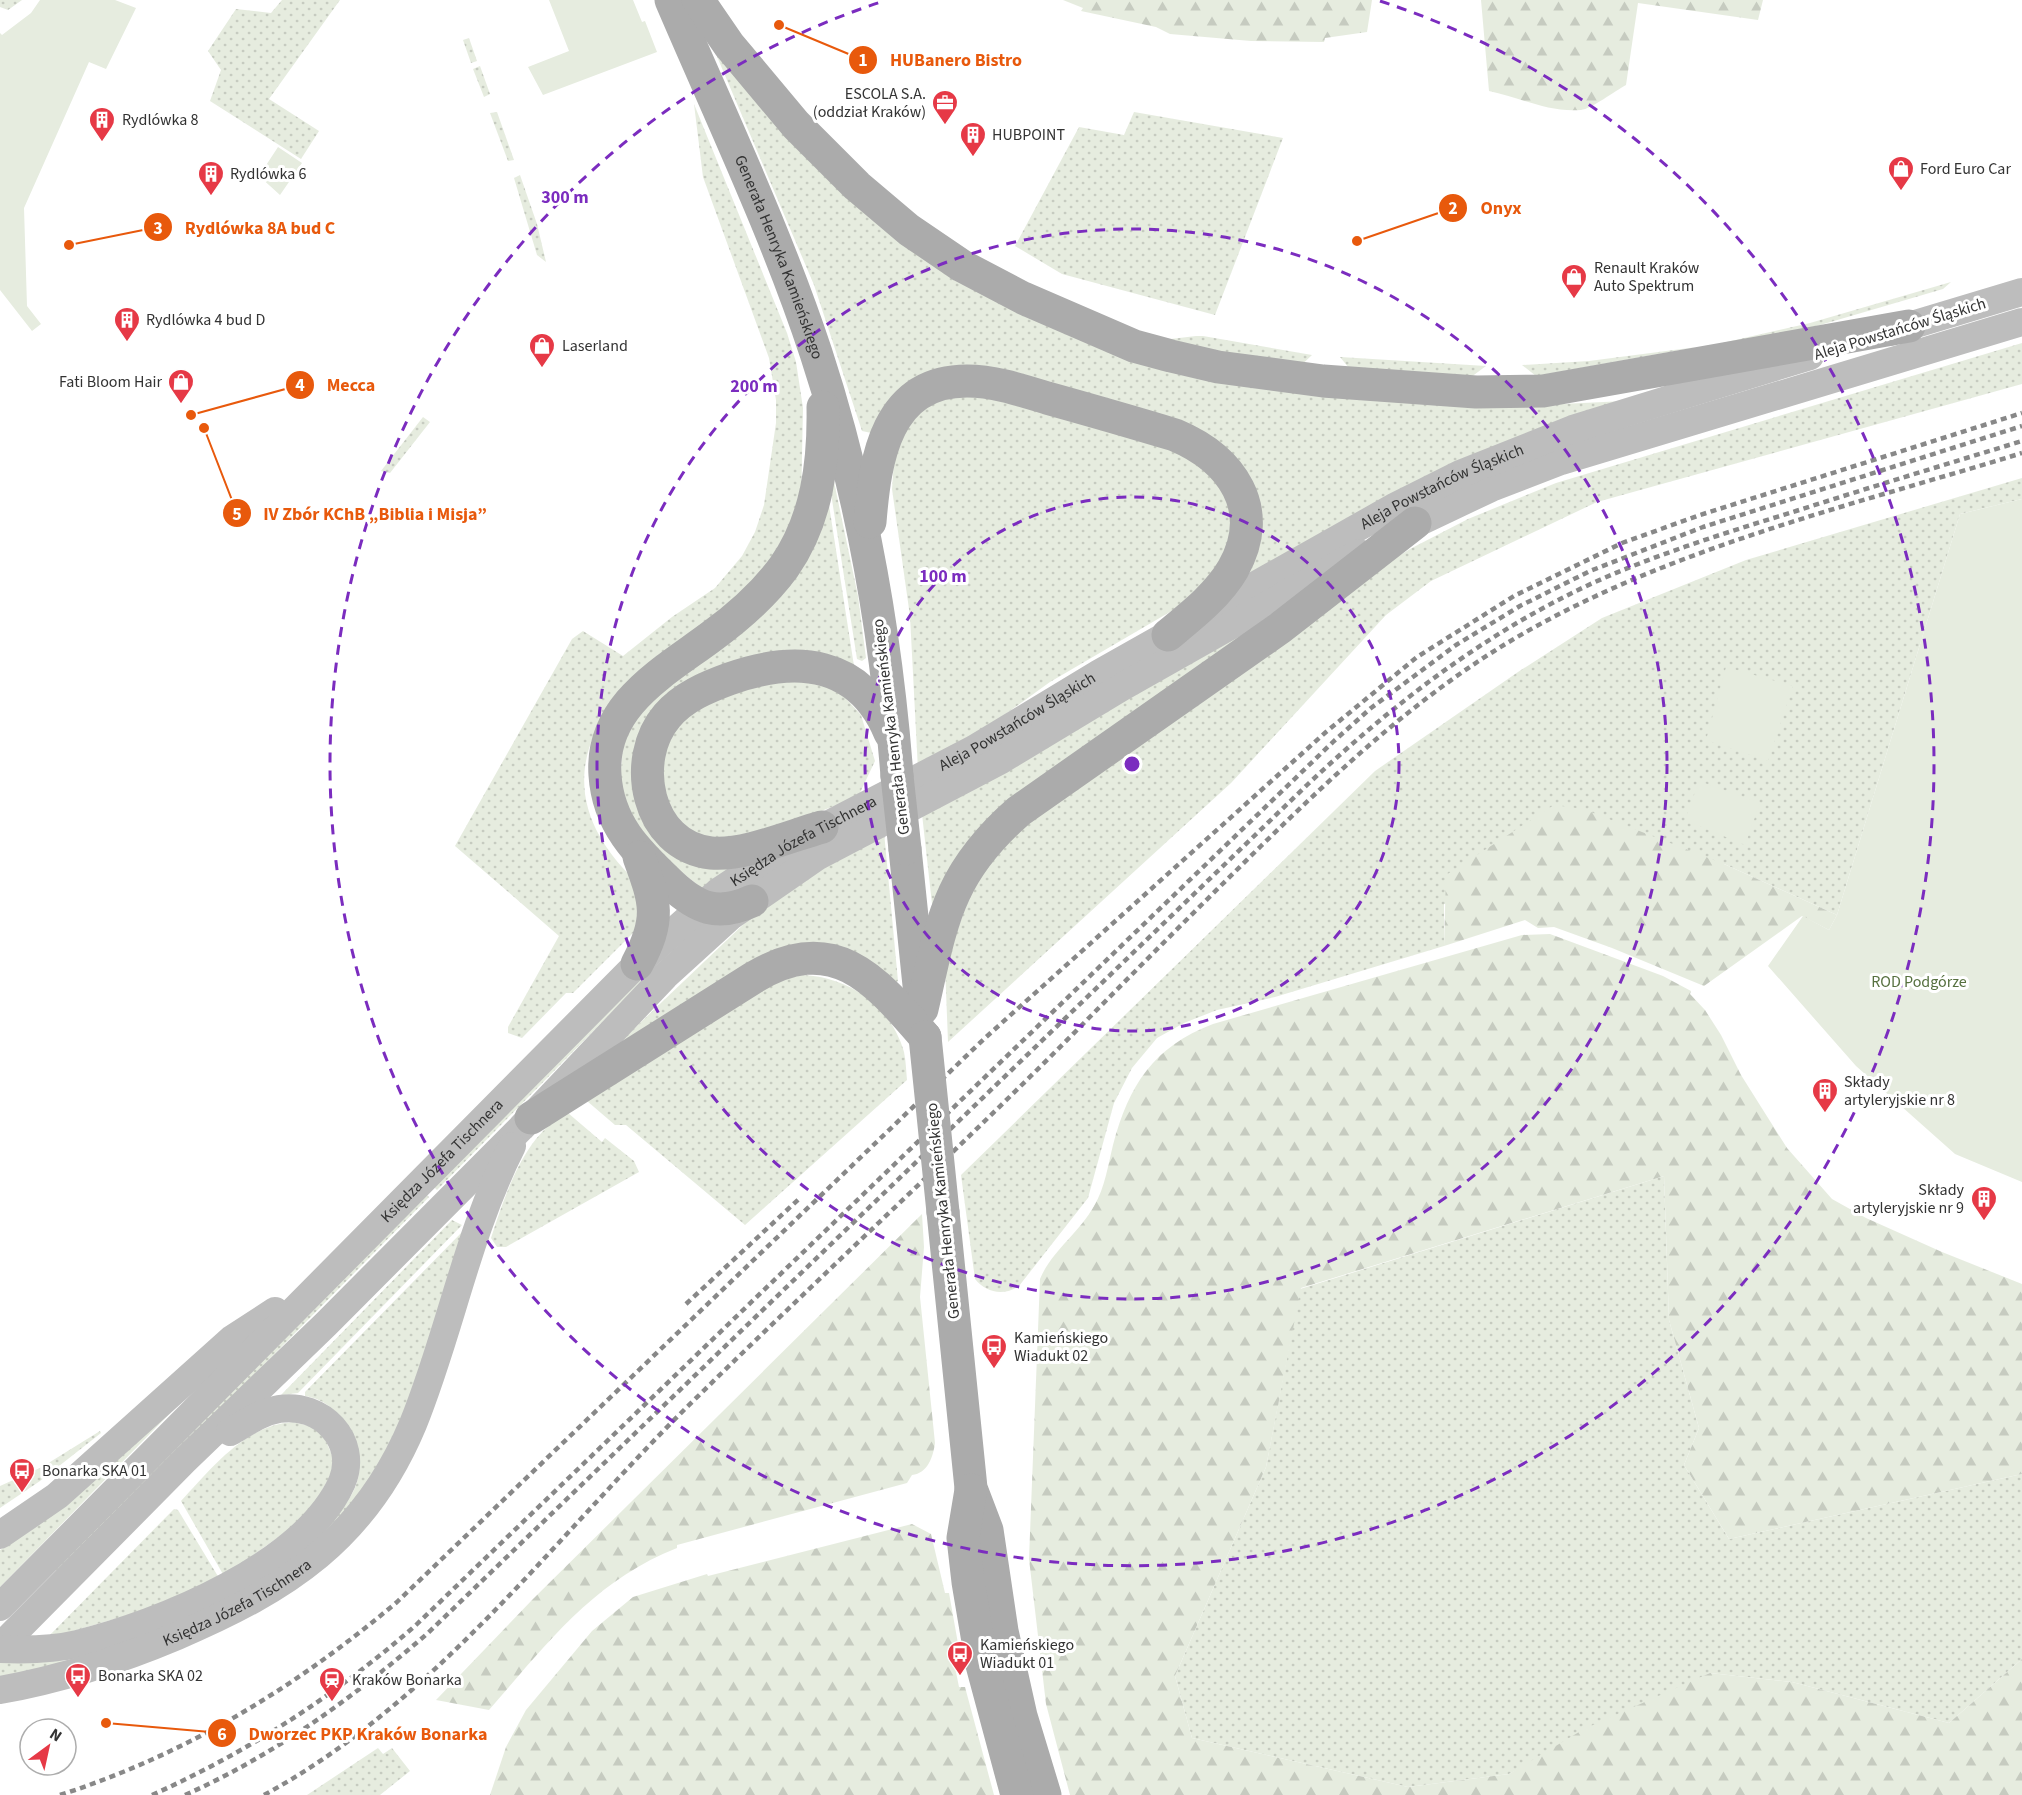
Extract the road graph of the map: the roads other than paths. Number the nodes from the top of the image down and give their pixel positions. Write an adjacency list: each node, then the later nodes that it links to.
1 (671, 0): 6 (main road, Generała Henryka Kamieńskiego)
2 (698, 0): 5 (main road)
3 (2022, 292): 5 (main road, Aleja Powstańców Śląskich)
4 (2022, 322): 7 (main road, Aleja Powstańców Śląskich)
5 (1909, 326): 9 (main road, Aleja Powstańców Śląskich)
6 (822, 372): 8 (main road, Generała Henryka Kamieńskiego); 12 (main road)
7 (1415, 524): 10 (main road, Aleja Powstańców Śląskich); 16 (main road)
8 (869, 557): 9 (main road); 10 (main road, Generała Henryka Kamieńskiego)
9 (1168, 635): 10 (main road, Aleja Powstańców Śląskich)
10 (902, 780): 11 (main road, Księdza Józefa Tischnera); 11 (main road); 13 (main road, Księdza Józefa Tischnera); 16 (main road, Generała Henryka Kamieńskiego, bridge)
11 (822, 827): 14 (main road, Księdza Józefa Tischnera)
12 (637, 853): 14 (main road); 15 (main road)
13 (752, 901): 14 (main road); 17 (main road, Księdza Józefa Tischnera)
14 (699, 906): 15 (main road, Księdza Józefa Tischnera)
15 (637, 964): 18 (main road, Księdza Józefa Tischnera)
16 (923, 1023): 17 (main road); 20 (main road, Generała Henryka Kamieńskiego, bridge)
17 (526, 1123): 19 (main road, Księdza Józefa Tischnera); 24 (main road, Księdza Józefa Tischnera)
18 (313, 1289): 21 (main road); 22 (main road, Księdza Józefa Tischnera)
19 (185, 1460): 23 (main road, Księdza Józefa Tischnera); 23 (main road)
20 (971, 1488): 25 (main road, Generała Henryka Kamieńskiego); 26 (main road, Generała Henryka Kamieńskiego)
21 (0, 1535)
22 (9, 1598)
23 (0, 1648)
24 (0, 1690)
25 (1017, 1795)
26 (1045, 1795)

